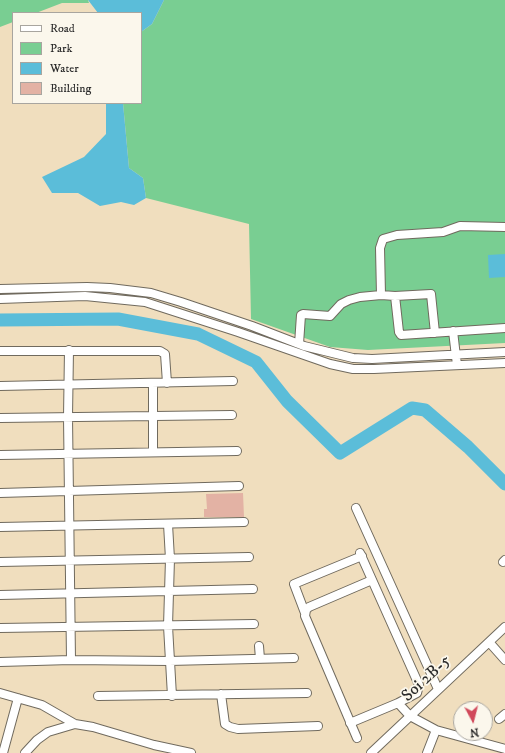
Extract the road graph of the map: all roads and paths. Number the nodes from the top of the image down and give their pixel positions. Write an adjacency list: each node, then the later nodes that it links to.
1 (505, 227): 3 (street)
2 (0, 289): 9 (street)
3 (381, 295): 4 (street); 9 (street)
4 (395, 296): 8 (street); 8 (street)
5 (0, 299): 15 (street)
6 (505, 328): 7 (street)
7 (453, 331): 8 (street); 13 (street)
8 (435, 333)
9 (299, 344): 13 (street)
10 (69, 350): 11 (street); 18 (street); 19 (street)
11 (0, 351)
12 (505, 352): 13 (street)
13 (455, 354): 15 (street)
14 (505, 363): 15 (street)
15 (457, 365)
16 (234, 381): 18 (street)
17 (152, 383): 18 (street); 19 (street); 22 (street)
18 (167, 383)
19 (69, 385): 20 (street); 23 (street)
20 (0, 386)
21 (232, 414): 22 (street)
22 (153, 416): 23 (street); 26 (street)
23 (68, 417): 24 (street); 27 (street)
24 (0, 418)
25 (236, 451): 26 (street)
26 (153, 452): 27 (street)
27 (69, 454): 28 (street); 30 (street)
28 (0, 455)
29 (239, 486): 30 (street)
30 (69, 490): 31 (street); 35 (street)
31 (0, 493)
32 (356, 508): 60 (street)
33 (244, 522): 34 (street)
34 (168, 524): 35 (street); 38 (street)
35 (70, 526): 36 (street); 39 (street)
36 (0, 527)
37 (249, 557): 38 (street)
38 (170, 559): 39 (street); 43 (street)
39 (70, 561): 40 (street); 44 (street)
40 (0, 562)
41 (372, 580): 46 (street); 46 (street); 67 (street)
42 (253, 589): 43 (street)
43 (169, 591): 44 (street); 48 (street)
44 (70, 594): 45 (street); 51 (street)
45 (0, 595)
46 (305, 613): 69 (street)
47 (254, 624): 48 (street)
48 (168, 626): 51 (street); 58 (street)
49 (505, 627): 52 (street, Soi 2B-5)
50 (0, 628): 51 (street)
51 (71, 628): 56 (street)
52 (489, 642): 57 (street); 60 (street, Soi 2B-5)
53 (260, 646): 55 (street)
54 (294, 658): 55 (street)
55 (260, 659): 58 (street)
56 (71, 660): 58 (street); 59 (street)
57 (505, 660)
58 (169, 661): 65 (street)
59 (0, 662)
60 (438, 689): 68 (street, Soi 2B-5)
61 (0, 693): 66 (street)
62 (307, 693): 63 (street)
63 (221, 694): 65 (street); 71 (street)
64 (98, 696): 65 (street)
65 (172, 696)
66 (18, 698): 70 (street); 75 (street)
67 (398, 702): 68 (street); 69 (street)
68 (410, 716): 72 (street); 78 (street, Soi 2B-5)
69 (350, 723): 73 (street)
70 (75, 724): 76 (street); 77 (street)
71 (318, 726)
72 (436, 730): 74 (street); 79 (street)
73 (357, 738)
74 (505, 749)
75 (4, 753)
76 (25, 753)
77 (191, 753)
78 (371, 753)
79 (427, 753)

